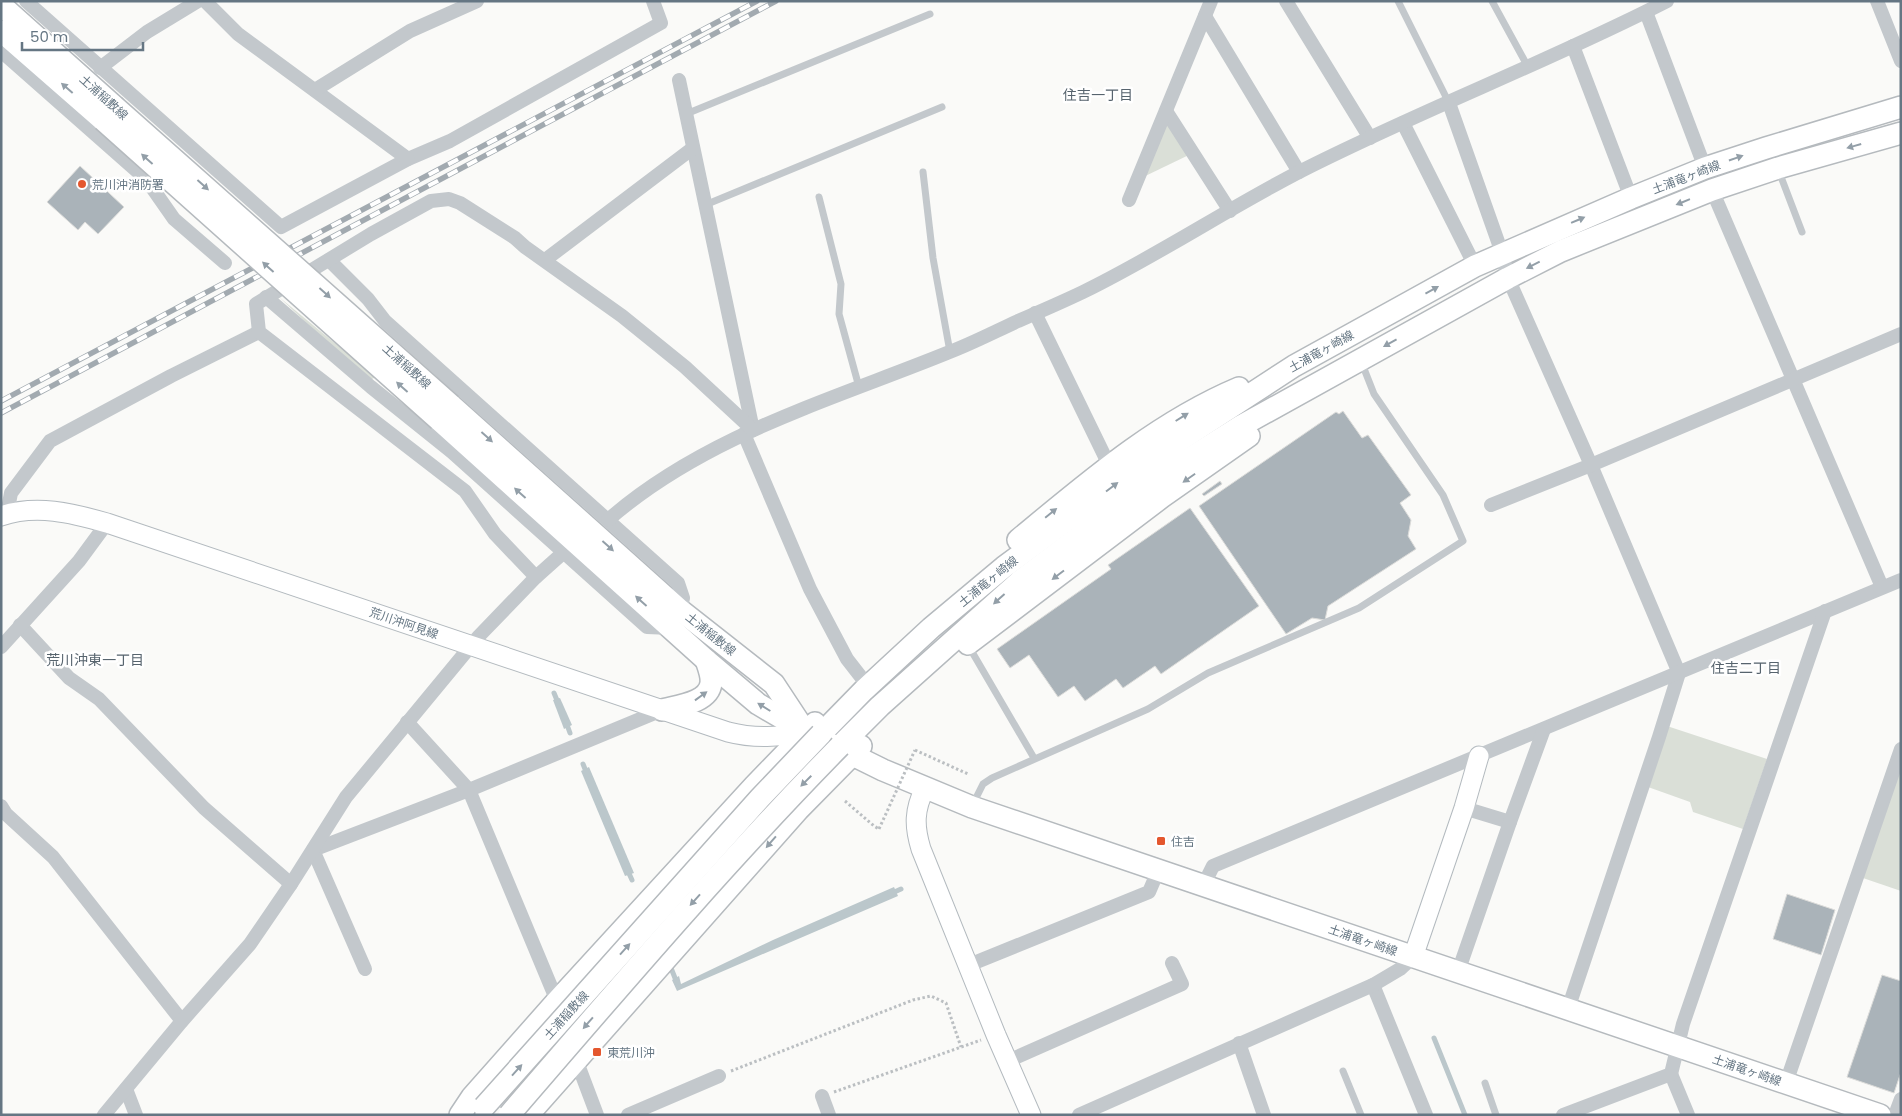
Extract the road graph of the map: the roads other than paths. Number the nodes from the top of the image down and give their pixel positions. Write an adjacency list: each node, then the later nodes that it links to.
1 (26, 1): 21 (street)
2 (198, 1): 21 (street)
3 (205, 1): 23 (street)
4 (477, 1): 23 (street)
5 (653, 1): 34 (street)
6 (1211, 1): 15 (street)
7 (1286, 1): 32 (street)
8 (1398, 1): 24 (lane)
9 (1492, 1): 20 (lane)
10 (1667, 1): 13 (street)
11 (1877, 1): 19 (street)
12 (1, 5): 28 (main road, 土浦稲敷線)
13 (1646, 12): 17 (street); 35 (street)
14 (930, 14): 29 (lane)
15 (1205, 16): 27 (street); 38 (street)
16 (1, 31): 28 (main road, 土浦稲敷線, one-way to 16)
17 (1573, 46): 20 (street); 41 (street)
18 (1, 51): 49 (street)
19 (1901, 61)
20 (1528, 67): 24 (street)
21 (100, 68): 34 (street)
22 (679, 80): 29 (street)
23 (315, 90): 34 (street)
24 (1449, 103): 30 (street); 46 (street)
25 (1901, 107): 35 (main road, 土浦竜ヶ崎線, one-way to 25)
26 (942, 108): 43 (lane)
27 (1166, 111): 42 (street); 44 (street)
28 (109, 113): 79 (main road, 土浦稲敷線, bridge)
29 (686, 114): 33 (street)
30 (1403, 123): 32 (street); 50 (street)
31 (1901, 133): 36 (main road, 土浦竜ヶ崎線, one-way to 36)
32 (1370, 138): 38 (street)
33 (693, 148): 43 (street); 48 (street)
34 (408, 159)
35 (1705, 168): 41 (main road, 土浦竜ヶ崎線)
36 (1778, 168): 39 (main road, 土浦竜ヶ崎線); 45 (lane)
37 (923, 172): 56 (lane)
38 (1299, 172): 44 (street)
39 (1712, 190): 51 (main road, 土浦竜ヶ崎線, one-way to 51); 59 (street)
40 (819, 197): 60 (lane)
41 (1631, 198): 46 (main road, 土浦竜ヶ崎線, one-way to 41)
42 (1129, 200)
43 (705, 205): 62 (street)
44 (1230, 210): 53 (street)
45 (1802, 232)
46 (1502, 253): 50 (main road, 土浦竜ヶ崎線); 51 (street)
47 (329, 260): 48 (street); 52 (street); 72 (street)
48 (545, 260): 62 (street)
49 (225, 263)
50 (1476, 266): 58 (main road, 土浦竜ヶ崎線, one-way to 50)
51 (1508, 278): 57 (main road, 土浦竜ヶ崎線, one-way to 57); 65 (street)
52 (266, 297): 54 (street); 63 (street)
53 (1035, 314): 56 (street); 64 (street)
54 (259, 332): 66 (street); 71 (street)
55 (1901, 334): 59 (street)
56 (950, 352): 60 (street)
57 (1360, 360): 61 (main road, 土浦竜ヶ崎線); 94 (lane)
58 (1294, 366): 64 (main road, one-way to 58); 68 (main road, 土浦竜ヶ崎線)
59 (1793, 380): 65 (street); 77 (street)
60 (859, 387): 62 (street)
61 (1312, 387): 68 (main road, 土浦竜ヶ崎線); 81 (main road, one-way to 81)
62 (749, 432): 72 (street); 86 (street)
63 (452, 452): 66 (street); 67 (street)
64 (1109, 465): 86 (main road, one-way to 64)
65 (1591, 465): 70 (street); 85 (street)
66 (438, 470): 69 (street)
67 (473, 471): 69 (street); 74 (street)
68 (1142, 477): 90 (main road, 土浦竜ヶ崎線, one-way to 68); 92 (main road, 土浦竜ヶ崎線, one-way to 92)
69 (459, 486): 75 (street)
70 (1491, 505)
71 (4, 515): 73 (main road, 荒川沖阿見線)
72 (608, 520): 79 (street)
73 (106, 523): 80 (street); 83 (main road, 荒川沖阿見線)
74 (564, 552): 75 (street); 79 (street)
75 (536, 577): 83 (street)
76 (1901, 580): 77 (street)
77 (1882, 587): 78 (street)
78 (1825, 611): 85 (street); 115 (street)
79 (676, 619): 84 (main road, 土浦稲敷線); 90 (main road, 土浦稲敷線)
80 (20, 625): 82 (street); 103 (street)
81 (968, 644): 92 (main road); 94 (lane)
82 (1, 646)
83 (471, 646): 87 (main road, 荒川沖阿見線); 88 (street)
84 (706, 660): 87 (main road, one-way to 84); 90 (main road, 土浦稲敷線, one-way to 84)
85 (1679, 673): 89 (street); 112 (street)
86 (860, 678): 90 (main road)
87 (662, 710): 90 (main road, 荒川沖阿見線); 96 (street)
88 (407, 722): 96 (street); 101 (street)
89 (1544, 729): 93 (street); 100 (street)
90 (814, 733): 92 (main road, 土浦稲敷線); 111 (main road); 126 (main road, 土浦稲敷線, one-way to 90, bridge)
91 (1901, 749): 121 (street)
92 (846, 750): 95 (main road, 土浦竜ヶ崎線); 117 (main road, one-way to 117); 130 (main road, 土浦稲敷線, one-way to 130, bridge)
93 (1479, 756): 99 (main road); 104 (street)
94 (1034, 758): 98 (lane)
95 (925, 788): 98 (main road, 土浦竜ヶ崎線); 107 (main road)
96 (469, 790): 101 (street); 111 (street)
97 (1, 806): 113 (street)
98 (972, 807): 102 (main road, 土浦竜ヶ崎線)
99 (1464, 808): 100 (street); 105 (main road)
100 (1510, 822): 109 (street)
101 (313, 850): 103 (street); 108 (street)
102 (1158, 870): 104 (main road, 土浦竜ヶ崎線); 107 (street)
103 (291, 884): 113 (street)
104 (1203, 886): 105 (main road, 土浦竜ヶ崎線)
105 (1413, 957): 109 (main road, 土浦竜ヶ崎線); 110 (street)
106 (1172, 963): 116 (street)
107 (969, 965): 116 (main road)
108 (365, 969)
109 (1458, 972): 112 (main road, 土浦竜ヶ崎線)
110 (1373, 985): 114 (street); 139 (street)
111 (557, 1001): 129 (main road)
112 (1568, 1009): 115 (main road, 土浦竜ヶ崎線)
113 (182, 1021): 123 (street)
114 (1239, 1044): 136 (street); 137 (street)
115 (1678, 1046): 119 (street); 121 (main road, 土浦竜ヶ崎線)
116 (1008, 1061): 135 (main road)
117 (577, 1062): 131 (main road); 132 (street)
118 (1343, 1071): 138 (lane)
119 (1670, 1074): 141 (street); 142 (street)
120 (718, 1076): 133 (street)
121 (1786, 1083): 143 (main road, 土浦竜ヶ崎線)
122 (1485, 1084): 140 (lane)
123 (126, 1089): 127 (street); 128 (street)
124 (822, 1096): 134 (street)
125 (1901, 1099): 144 (street)
126 (480, 1111)
127 (104, 1115)
128 (136, 1115)
129 (460, 1115)
130 (509, 1115)
131 (528, 1115)
132 (597, 1115)
133 (628, 1115)
134 (829, 1115)
135 (1031, 1115)
136 (1079, 1115)
137 (1264, 1115)
138 (1361, 1115)
139 (1426, 1115)
140 (1496, 1115)
141 (1563, 1115)
142 (1688, 1115)
143 (1880, 1115)
144 (1895, 1115)

